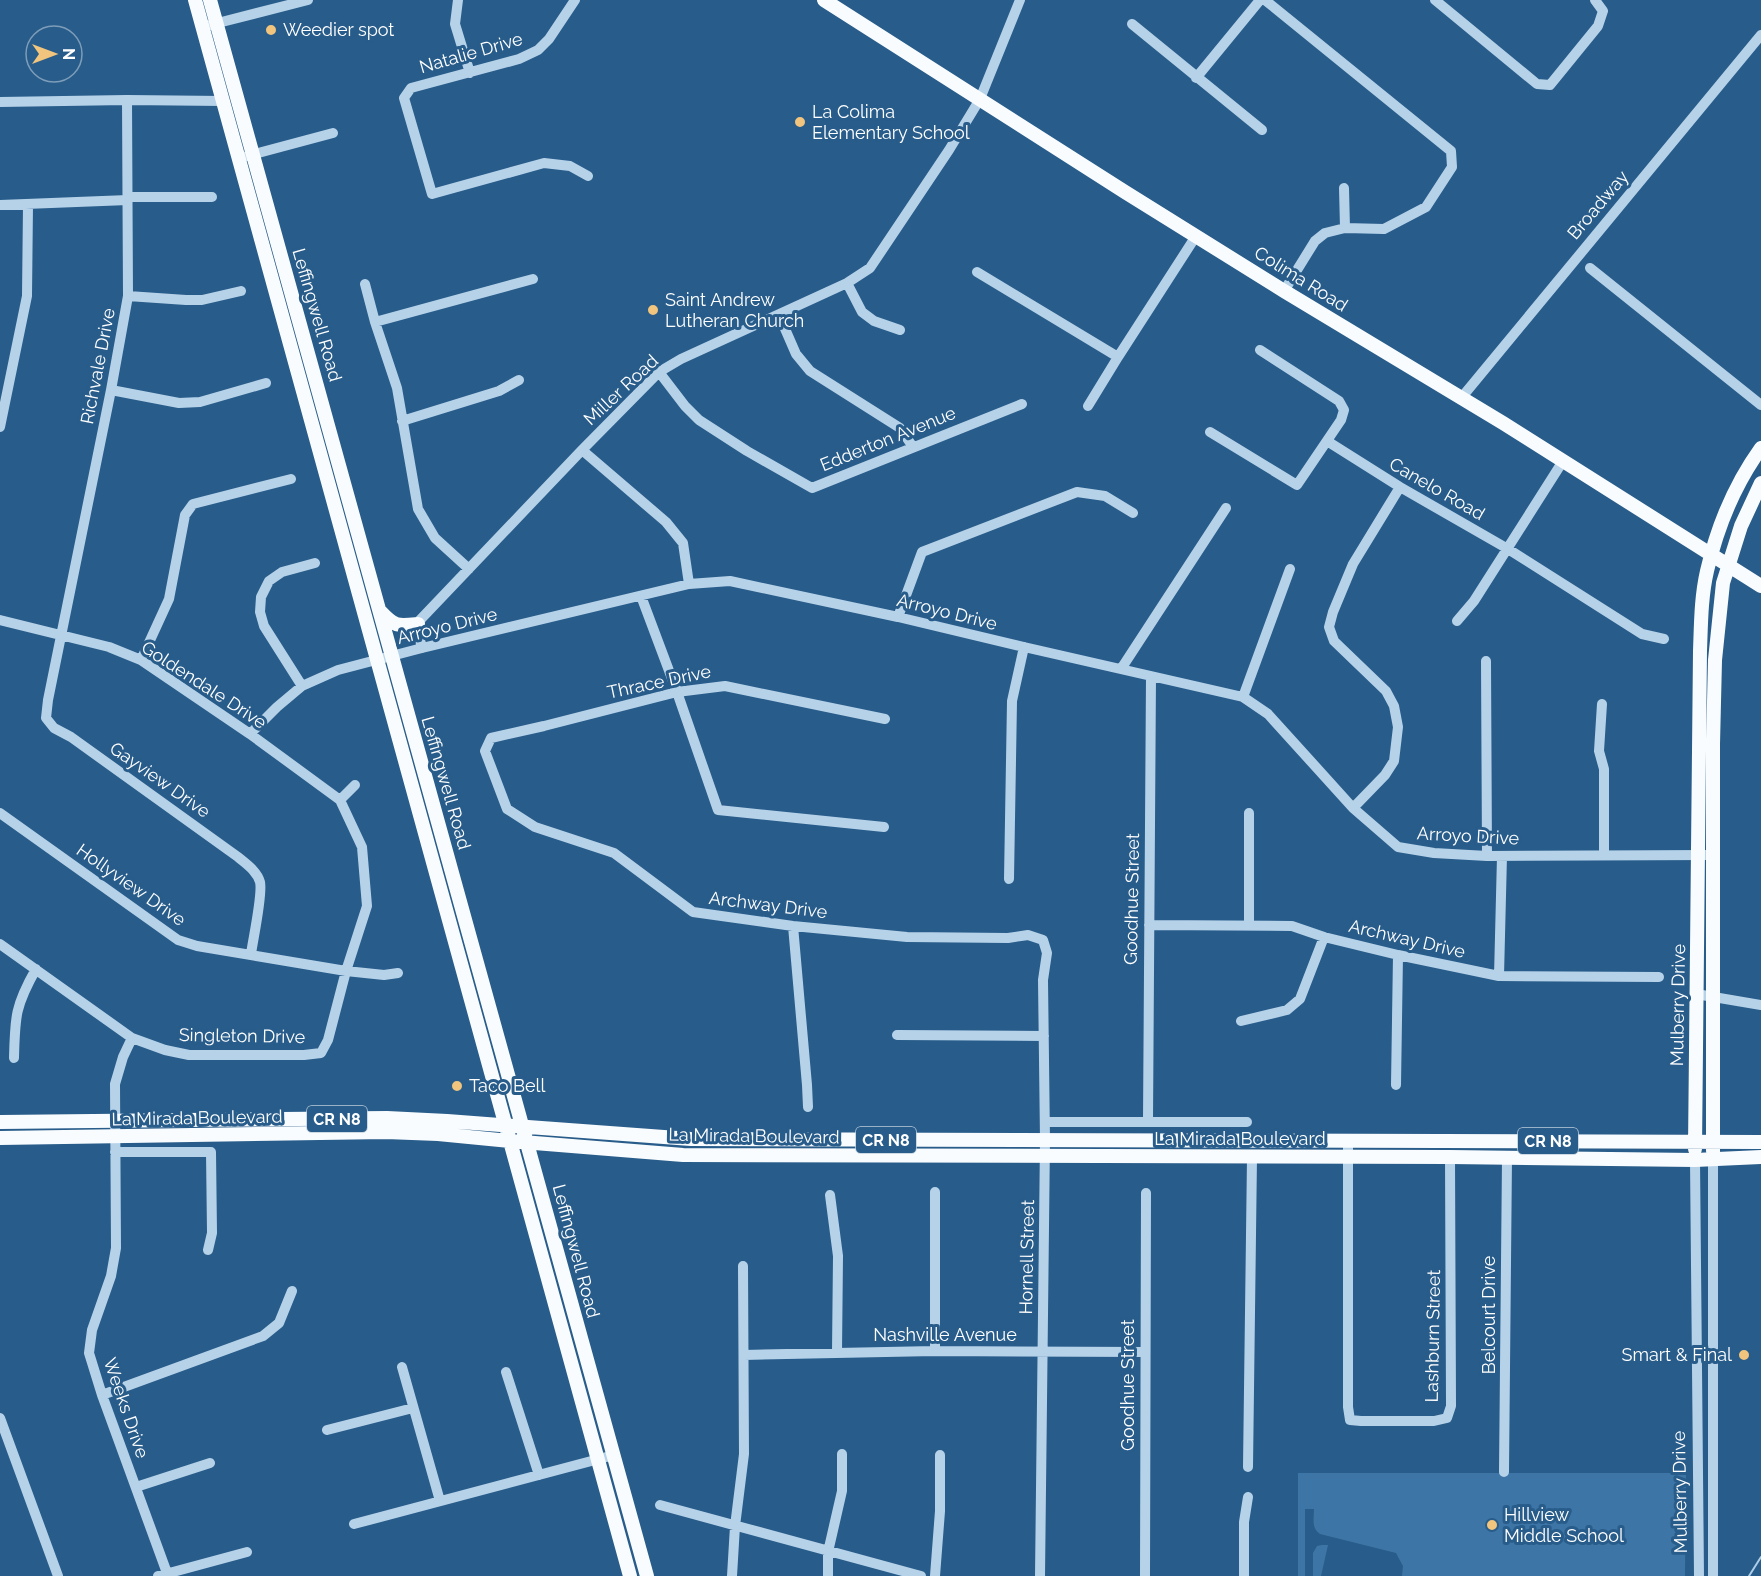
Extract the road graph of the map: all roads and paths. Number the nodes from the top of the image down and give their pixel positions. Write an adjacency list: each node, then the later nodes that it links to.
1 (195, 0): 13 (main road, Leffingwell Road)
2 (210, 0): 11 (main road, Leffingwell Road)
3 (308, 0): 11 (street)
4 (458, 0): 15 (street)
5 (575, 0): 15 (street, Natalie Drive)
6 (824, 0): 17 (main road, Colima Road)
7 (1020, 0): 17 (street, Miller Road)
8 (1262, 0): 16 (street); 31 (street)
9 (1435, 0): 10 (street)
10 (1595, 0)
11 (217, 23): 13 (street); 23 (main road, Leffingwell Road)
12 (1132, 24): 16 (street)
13 (202, 27): 19 (main road, Leffingwell Road)
14 (1761, 35): 50 (street, Broadway)
15 (470, 73): 25 (street, Natalie Drive)
16 (1196, 78): 21 (street)
17 (980, 99): 32 (main road, Colima Road); 36 (street, Miller Road)
18 (127, 100): 19 (street); 20 (street); 28 (street, Richvale Drive)
19 (223, 101): 24 (main road, Leffingwell Road)
20 (0, 102)
21 (1262, 130)
22 (333, 133): 23 (street)
23 (253, 154): 24 (street); 76 (main road, Leffingwell Road)
24 (238, 158): 87 (main road, Leffingwell Road)
25 (588, 176)
26 (1344, 188): 31 (street)
27 (212, 197): 28 (street)
28 (128, 198): 30 (street); 40 (street, Richvale Drive)
29 (0, 205): 30 (street)
30 (28, 205): 55 (street)
31 (1345, 228): 39 (street)
32 (1196, 236): 39 (main road, Colima Road); 45 (street)
33 (1590, 268): 52 (street)
34 (977, 272): 45 (street)
35 (533, 279): 42 (street)
36 (847, 283): 41 (street, Miller Road); 43 (street)
37 (365, 284): 42 (street)
38 (241, 291): 40 (street)
39 (1284, 291): 50 (main road, Colima Road)
40 (128, 296): 49 (street, Richvale Drive)
41 (779, 315): 46 (street, Miller Road); 58 (street)
42 (375, 322): 54 (street)
43 (900, 330)
44 (1260, 350): 57 (street)
45 (1118, 357): 53 (street)
46 (659, 372): 58 (street, Edderton Avenue); 60 (street, Miller Road)
47 (519, 380): 54 (street)
48 (266, 383): 49 (street)
49 (111, 390): 81 (street, Richvale Drive)
50 (1462, 397): 61 (main road, Colima Road)
51 (1023, 404): 58 (street, Edderton Avenue)
52 (1761, 405)
53 (1088, 406)
54 (402, 421): 72 (street)
55 (0, 427)
56 (1210, 432): 57 (street)
57 (1327, 441): 64 (street, Canelo Road)
58 (913, 447)
59 (1761, 448): 68 (main road, Mulberry Drive)
60 (582, 450): 72 (street, Miller Road); 73 (street)
61 (1563, 461): 67 (street); 68 (main road, Colima Road)
62 (291, 479): 86 (street)
63 (1761, 483): 70 (main road, Mulberry Drive)
64 (1400, 488): 67 (street, Canelo Road); 100 (street)
65 (1226, 508): 89 (street)
66 (1133, 513): 77 (street)
67 (1508, 549): 79 (street); 82 (street, Canelo Road)
68 (1712, 554): 70 (main road, Colima Road); 108 (main road, Mulberry Drive)
69 (315, 563): 91 (street)
70 (1727, 564): 74 (main road, Colima Road); 105 (main road, Mulberry Drive)
71 (1290, 568): 93 (street)
72 (469, 569): 80 (street, Miller Road)
73 (689, 584): 75 (street, Arroyo Drive); 77 (street, Arroyo Drive)
74 (1761, 586)
75 (640, 596): 84 (street, Arroyo Drive); 92 (street)
76 (380, 611): 80 (main road); 85 (main road, Leffingwell Road)
77 (898, 617): 83 (street, Arroyo Drive)
78 (0, 620): 81 (street, Goldendale Drive)
79 (1457, 621)
80 (418, 624): 84 (street)
81 (60, 634): 86 (street, Goldendale Drive); 116 (street, Gayview Drive)
82 (1664, 639)
83 (1024, 647): 89 (street, Arroyo Drive); 109 (street)
84 (422, 648): 85 (street, Arroyo Drive)
85 (393, 656): 87 (street, Arroyo Drive); 139 (main road, Leffingwell Road)
86 (141, 660): 96 (street, Goldendale Drive)
87 (377, 661): 91 (street, Arroyo Drive); 138 (main road, Leffingwell Road)
88 (1486, 661): 106 (street)
89 (1121, 669): 90 (street, Arroyo Drive)
90 (1151, 676): 93 (street, Arroyo Drive); 110 (street, Goodhue Street)
91 (303, 686): 96 (street, Arroyo Drive)
92 (677, 692): 95 (street, Thrace Drive); 97 (street, Thrace Drive); 103 (street)
93 (1243, 697): 100 (street, Arroyo Drive)
94 (1602, 704): 104 (street)
95 (885, 719)
96 (250, 734): 99 (street, Goldendale Drive)
97 (485, 750): 112 (street, Archway Drive)
98 (355, 785): 99 (street)
99 (340, 800): 119 (street, Goldendale Drive)
100 (1353, 808): 106 (street, Arroyo Drive)
101 (0, 813): 116 (street, Hollyview Drive)
102 (1250, 813): 111 (street)
103 (884, 827)
104 (1604, 855): 107 (street, Arroyo Drive); 108 (street, Arroyo Drive)
105 (1714, 855): 108 (street, Arroyo Drive); 124 (main road, Mulberry Drive)
106 (1487, 856): 107 (street, Arroyo Drive)
107 (1502, 856): 121 (street)
108 (1697, 856): 123 (main road, Mulberry Drive)
109 (1009, 879)
110 (1149, 925): 111 (street, Archway Drive); 134 (street, Goodhue Street)
111 (1249, 925): 113 (street, Archway Drive)
112 (793, 926): 114 (street, Archway Drive); 132 (street)
113 (1324, 937): 117 (street, Archway Drive); 126 (street)
114 (1043, 940): 128 (street, Hornell Street)
115 (0, 944): 118 (street, Singleton Drive)
116 (251, 954): 119 (street, Hollyview Drive)
117 (1398, 956): 121 (street, Archway Drive); 131 (street)
118 (36, 969): 129 (street, Singleton Drive); 130 (street)
119 (346, 971): 120 (street, Hollyview Drive); 129 (street, Singleton Drive)
120 (398, 973)
121 (1499, 976): 122 (street, Archway Drive)
122 (1659, 977)
123 (1696, 993): 124 (street); 144 (main road, Mulberry Drive)
124 (1713, 997): 125 (street); 147 (main road, Mulberry Drive)
125 (1761, 1005)
126 (1241, 1021)
127 (897, 1035): 128 (street)
128 (1044, 1036): 136 (street, Hornell Street)
129 (132, 1038): 133 (street, Weeks Drive)
130 (14, 1058)
131 (1396, 1085)
132 (808, 1107)
133 (116, 1121): 135 (main road, La Mirada Boulevard / CR N8); 138 (main road, La Mirada Boulevard / CR N8); 140 (street, Weeks Drive)
134 (1148, 1121): 136 (street, La Mirada Boulevard); 137 (street, La Mirada Boulevard)
135 (0, 1122)
136 (1045, 1122): 142 (street, Hornell Street)
137 (1247, 1122)
138 (506, 1126): 139 (main road, La Mirada Boulevard / CR N8); 145 (main road, Leffingwell Road)
139 (523, 1127): 142 (main road, La Mirada Boulevard / CR N8); 146 (main road, Leffingwell Road)
140 (116, 1137): 141 (main road, La Mirada Boulevard / CR N8); 145 (main road, La Mirada Boulevard / CR N8); 149 (street, Weeks Drive)
141 (0, 1138)
142 (1045, 1140): 143 (main road, La Mirada Boulevard / CR N8); 150 (street, Hornell Street)
143 (1348, 1140): 144 (main road, La Mirada Boulevard / CR N8); 152 (street)
144 (1695, 1141): 147 (main road, La Mirada Boulevard / CR N8); 157 (main road, Mulberry Drive)
145 (510, 1142): 146 (main road, La Mirada Boulevard / CR N8); 178 (main road, Leffingwell Road)
146 (528, 1142): 150 (main road, La Mirada Boulevard / CR N8); 176 (main road, Leffingwell Road)
147 (1713, 1142): 148 (main road, La Mirada Boulevard / CR N8); 156 (main road, Mulberry Drive)
148 (1761, 1142)
149 (115, 1152): 161 (street); 171 (street, Weeks Drive)
150 (1044, 1157): 151 (main road, La Mirada Boulevard / CR N8); 166 (street, Hornell Street)
151 (1252, 1157): 152 (main road, La Mirada Boulevard / CR N8); 180 (street)
152 (1348, 1157): 153 (main road, La Mirada Boulevard / CR N8); 153 (street, Lashburn Street)
153 (1450, 1157): 155 (main road, La Mirada Boulevard / CR N8)
154 (1761, 1157): 156 (main road, La Mirada Boulevard / CR N8)
155 (1507, 1158): 157 (main road, La Mirada Boulevard / CR N8); 181 (street, Belcourt Drive)
156 (1713, 1159): 157 (main road, La Mirada Boulevard / CR N8); 191 (street, Mulberry Drive)
157 (1695, 1160): 192 (street, Mulberry Drive)
158 (935, 1192): 164 (street)
159 (1146, 1193): 167 (street, Goodhue Street)
160 (830, 1195): 165 (street)
161 (208, 1250)
162 (743, 1266): 168 (street)
163 (292, 1291): 171 (street)
164 (935, 1351): 165 (street, Nashville Avenue); 166 (street, Nashville Avenue)
165 (837, 1352): 168 (street, Nashville Avenue)
166 (1042, 1352): 167 (street, Nashville Avenue); 201 (street, Hornell Street)
167 (1145, 1352): 202 (street, Goodhue Street)
168 (744, 1355): 188 (street)
169 (402, 1367): 172 (street)
170 (506, 1372): 182 (street)
171 (102, 1395): 183 (street, Weeks Drive)
172 (413, 1408): 174 (street); 185 (street)
173 (0, 1418): 194 (street)
174 (327, 1430)
175 (842, 1454): 190 (street)
176 (614, 1455): 178 (street); 196 (main road, Leffingwell Road)
177 (940, 1455): 200 (street)
178 (598, 1459): 182 (street); 195 (main road, Leffingwell Road)
179 (210, 1463): 183 (street)
180 (1248, 1467)
181 (1504, 1472)
182 (539, 1475): 185 (street)
183 (136, 1487): 193 (street, Weeks Drive)
184 (1248, 1497): 203 (street)
185 (440, 1502): 187 (street)
186 (660, 1505): 188 (street)
187 (354, 1524)
188 (735, 1526): 190 (street); 197 (street)
189 (247, 1552): 193 (street)
190 (828, 1552): 198 (street); 199 (street)
191 (1713, 1552): 192 (street); 205 (street, Mulberry Drive)
192 (1699, 1554): 204 (street, Mulberry Drive)
193 (162, 1575)
194 (58, 1576)
195 (630, 1576)
196 (647, 1576)
197 (732, 1576)
198 (828, 1576)
199 (921, 1576)
200 (935, 1576)
201 (1040, 1576)
202 (1145, 1576)
203 (1244, 1576)
204 (1699, 1576)
205 (1713, 1576)

